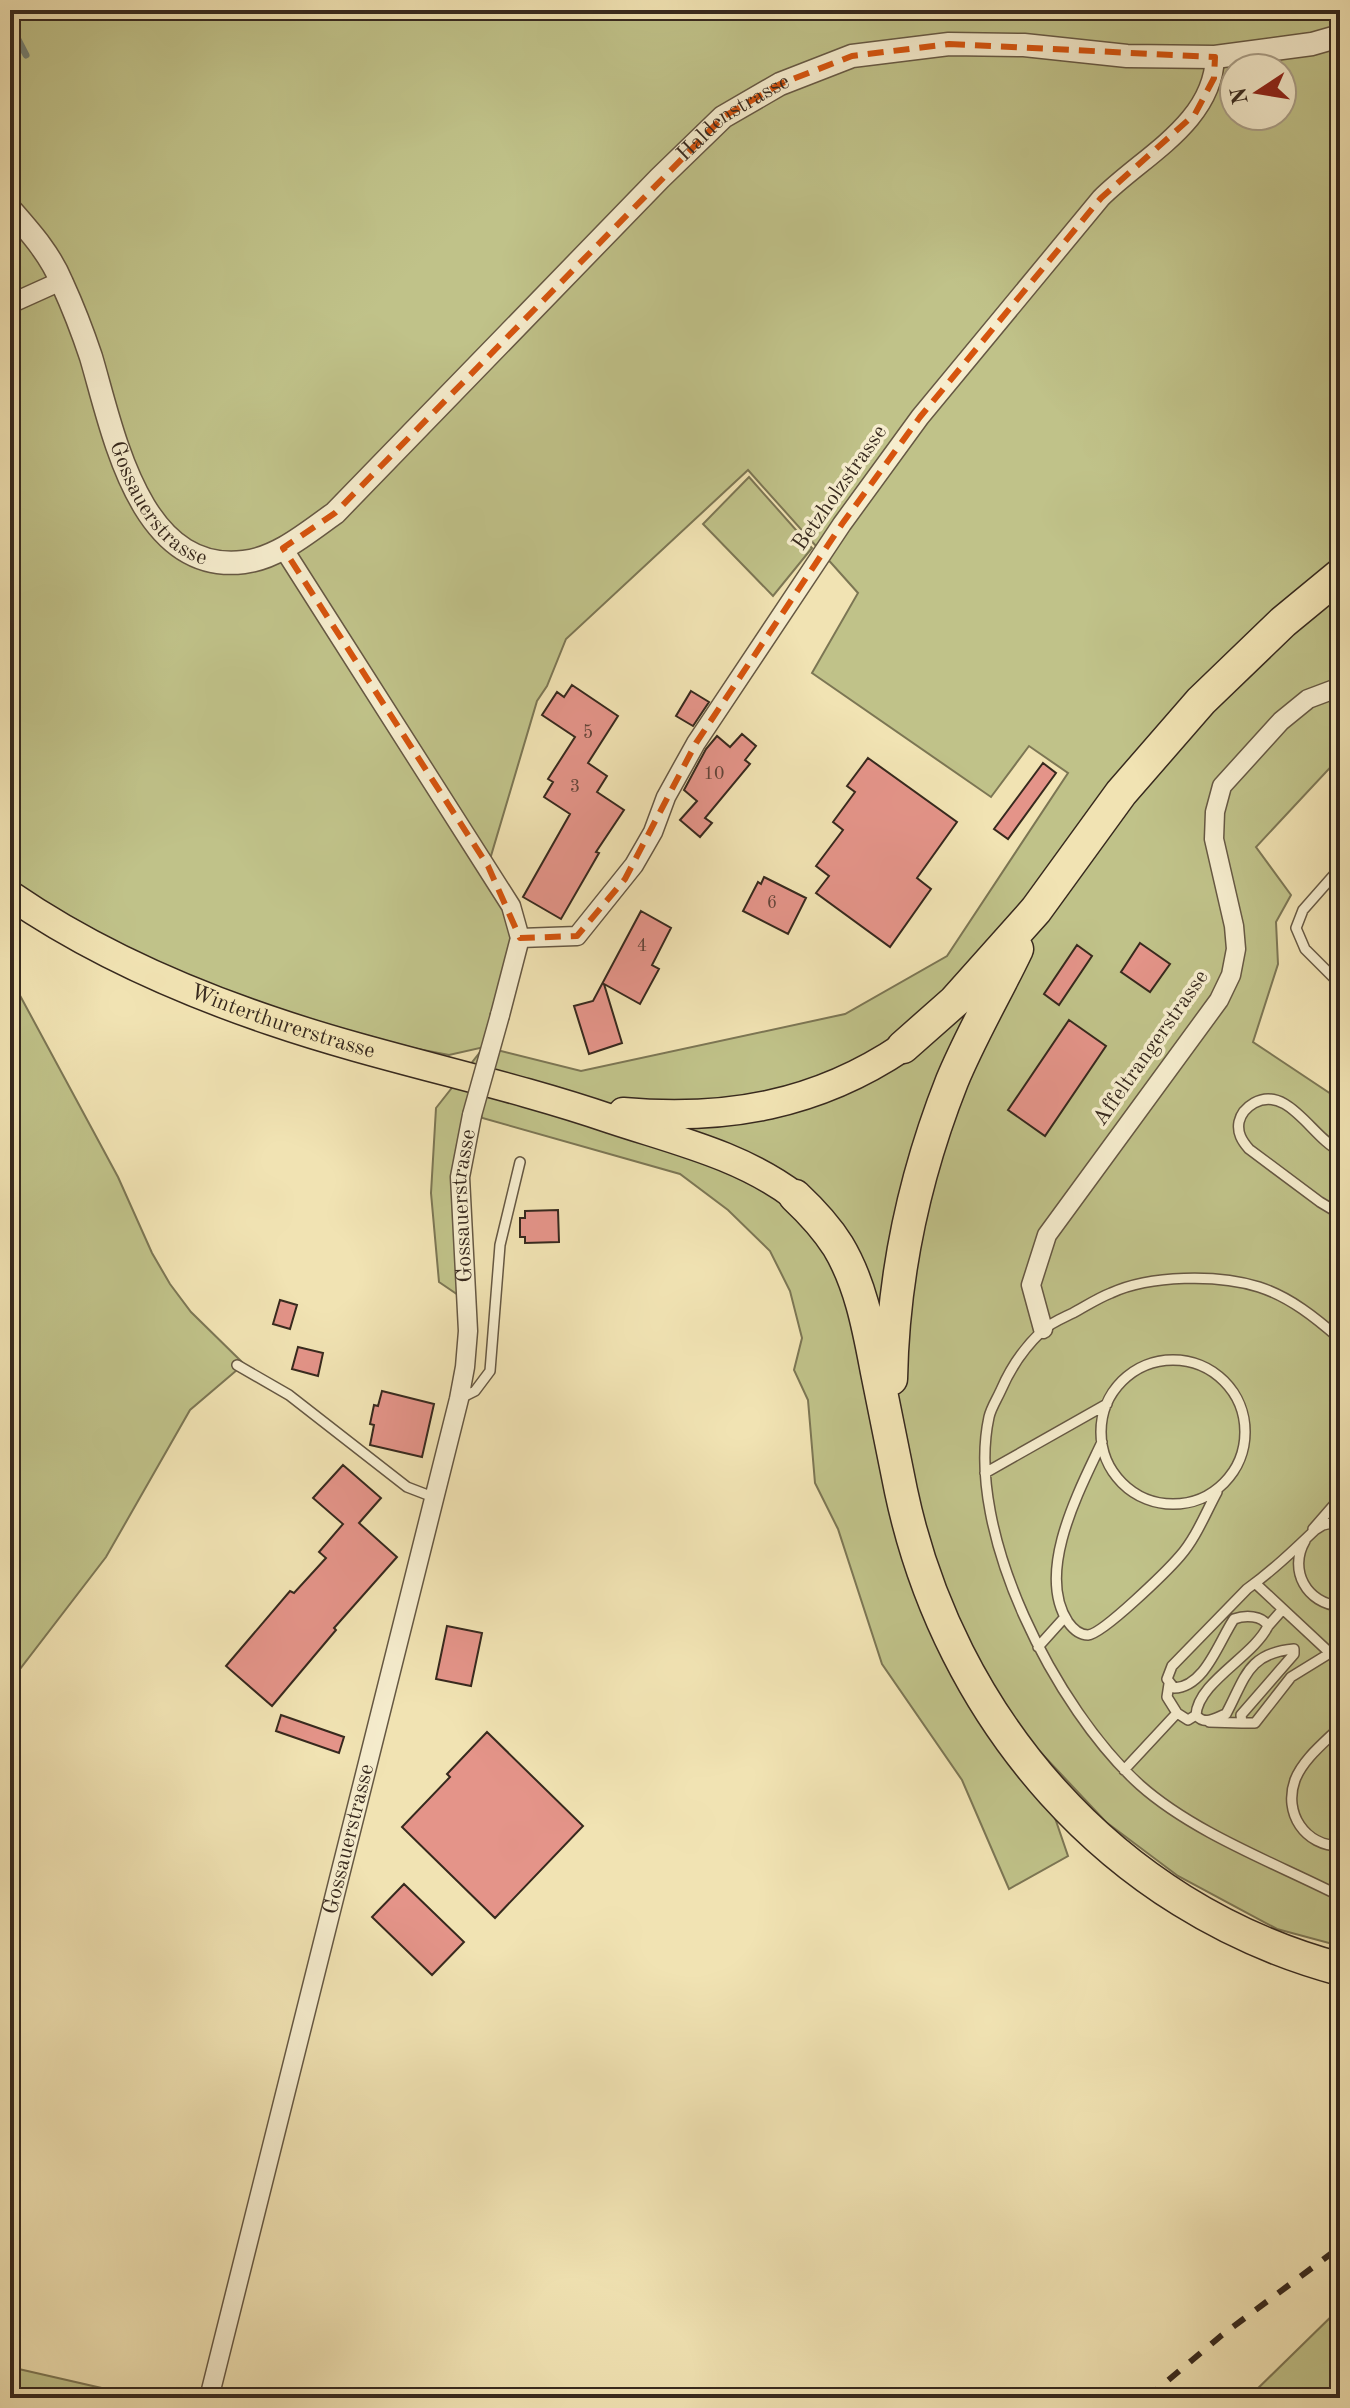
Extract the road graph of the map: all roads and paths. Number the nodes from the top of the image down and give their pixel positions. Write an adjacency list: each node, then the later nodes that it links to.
1 (1340, 36): 2 (street, Haldenstrasse)
2 (1215, 57): 6 (street, Haldenstrasse); 12 (street, Betzholzstrasse)
3 (10, 209): 4 (street, Gossauerstrasse)
4 (61, 281): 5 (street); 6 (street, Gossauerstrasse)
5 (10, 304)
6 (283, 548): 12 (street)
7 (1340, 575): 11 (highway)
8 (1340, 687): 20 (street, Affeltrangerstrasse)
9 (1340, 868): 13 (lane)
10 (10, 895): 15 (highway, Winterthurerstrasse)
11 (1036, 910): 14 (highway); 27 (highway)
12 (520, 938): 23 (street, Gossauerstrasse, bridge)
13 (1340, 984)
14 (903, 1047): 15 (highway)
15 (571, 1105): 18 (highway)
16 (1340, 1151): 19 (lane)
17 (520, 1162): 23 (lane)
18 (795, 1196): 27 (highway)
19 (1340, 1214)
20 (1043, 1329): 21 (lane); 26 (lane)
21 (1340, 1339)
22 (237, 1365): 29 (lane)
23 (459, 1399): 29 (street, Gossauerstrasse)
24 (1107, 1404): 25 (lane); 26 (lane); 28 (lane)
25 (1102, 1442): 28 (lane); 36 (lane)
26 (985, 1473): 39 (lane)
27 (900, 1487): 50 (highway)
28 (1219, 1488): 36 (lane)
29 (433, 1497): 51 (street, Gossauerstrasse)
30 (1340, 1498): 32 (lane)
31 (1340, 1521): 32 (lane)
32 (1307, 1537): 33 (lane); 34 (lane)
33 (1255, 1583): 35 (lane); 41 (lane)
34 (1340, 1606)
35 (1283, 1609): 37 (lane); 38 (lane)
36 (1065, 1617): 39 (lane)
37 (1268, 1626): 41 (lane); 43 (lane)
38 (1311, 1635): 40 (lane); 45 (lane)
39 (1038, 1647): 47 (lane)
40 (1294, 1654): 44 (lane); 45 (lane)
41 (1169, 1684): 42 (lane)
42 (1177, 1713): 43 (lane); 47 (lane)
43 (1196, 1715): 44 (lane)
44 (1207, 1722): 45 (lane)
45 (1242, 1723)
46 (1340, 1727): 48 (lane)
47 (1124, 1770): 49 (lane)
48 (1339, 1846): 49 (lane)
49 (1339, 1896)
50 (1340, 1969)
51 (209, 2398)

